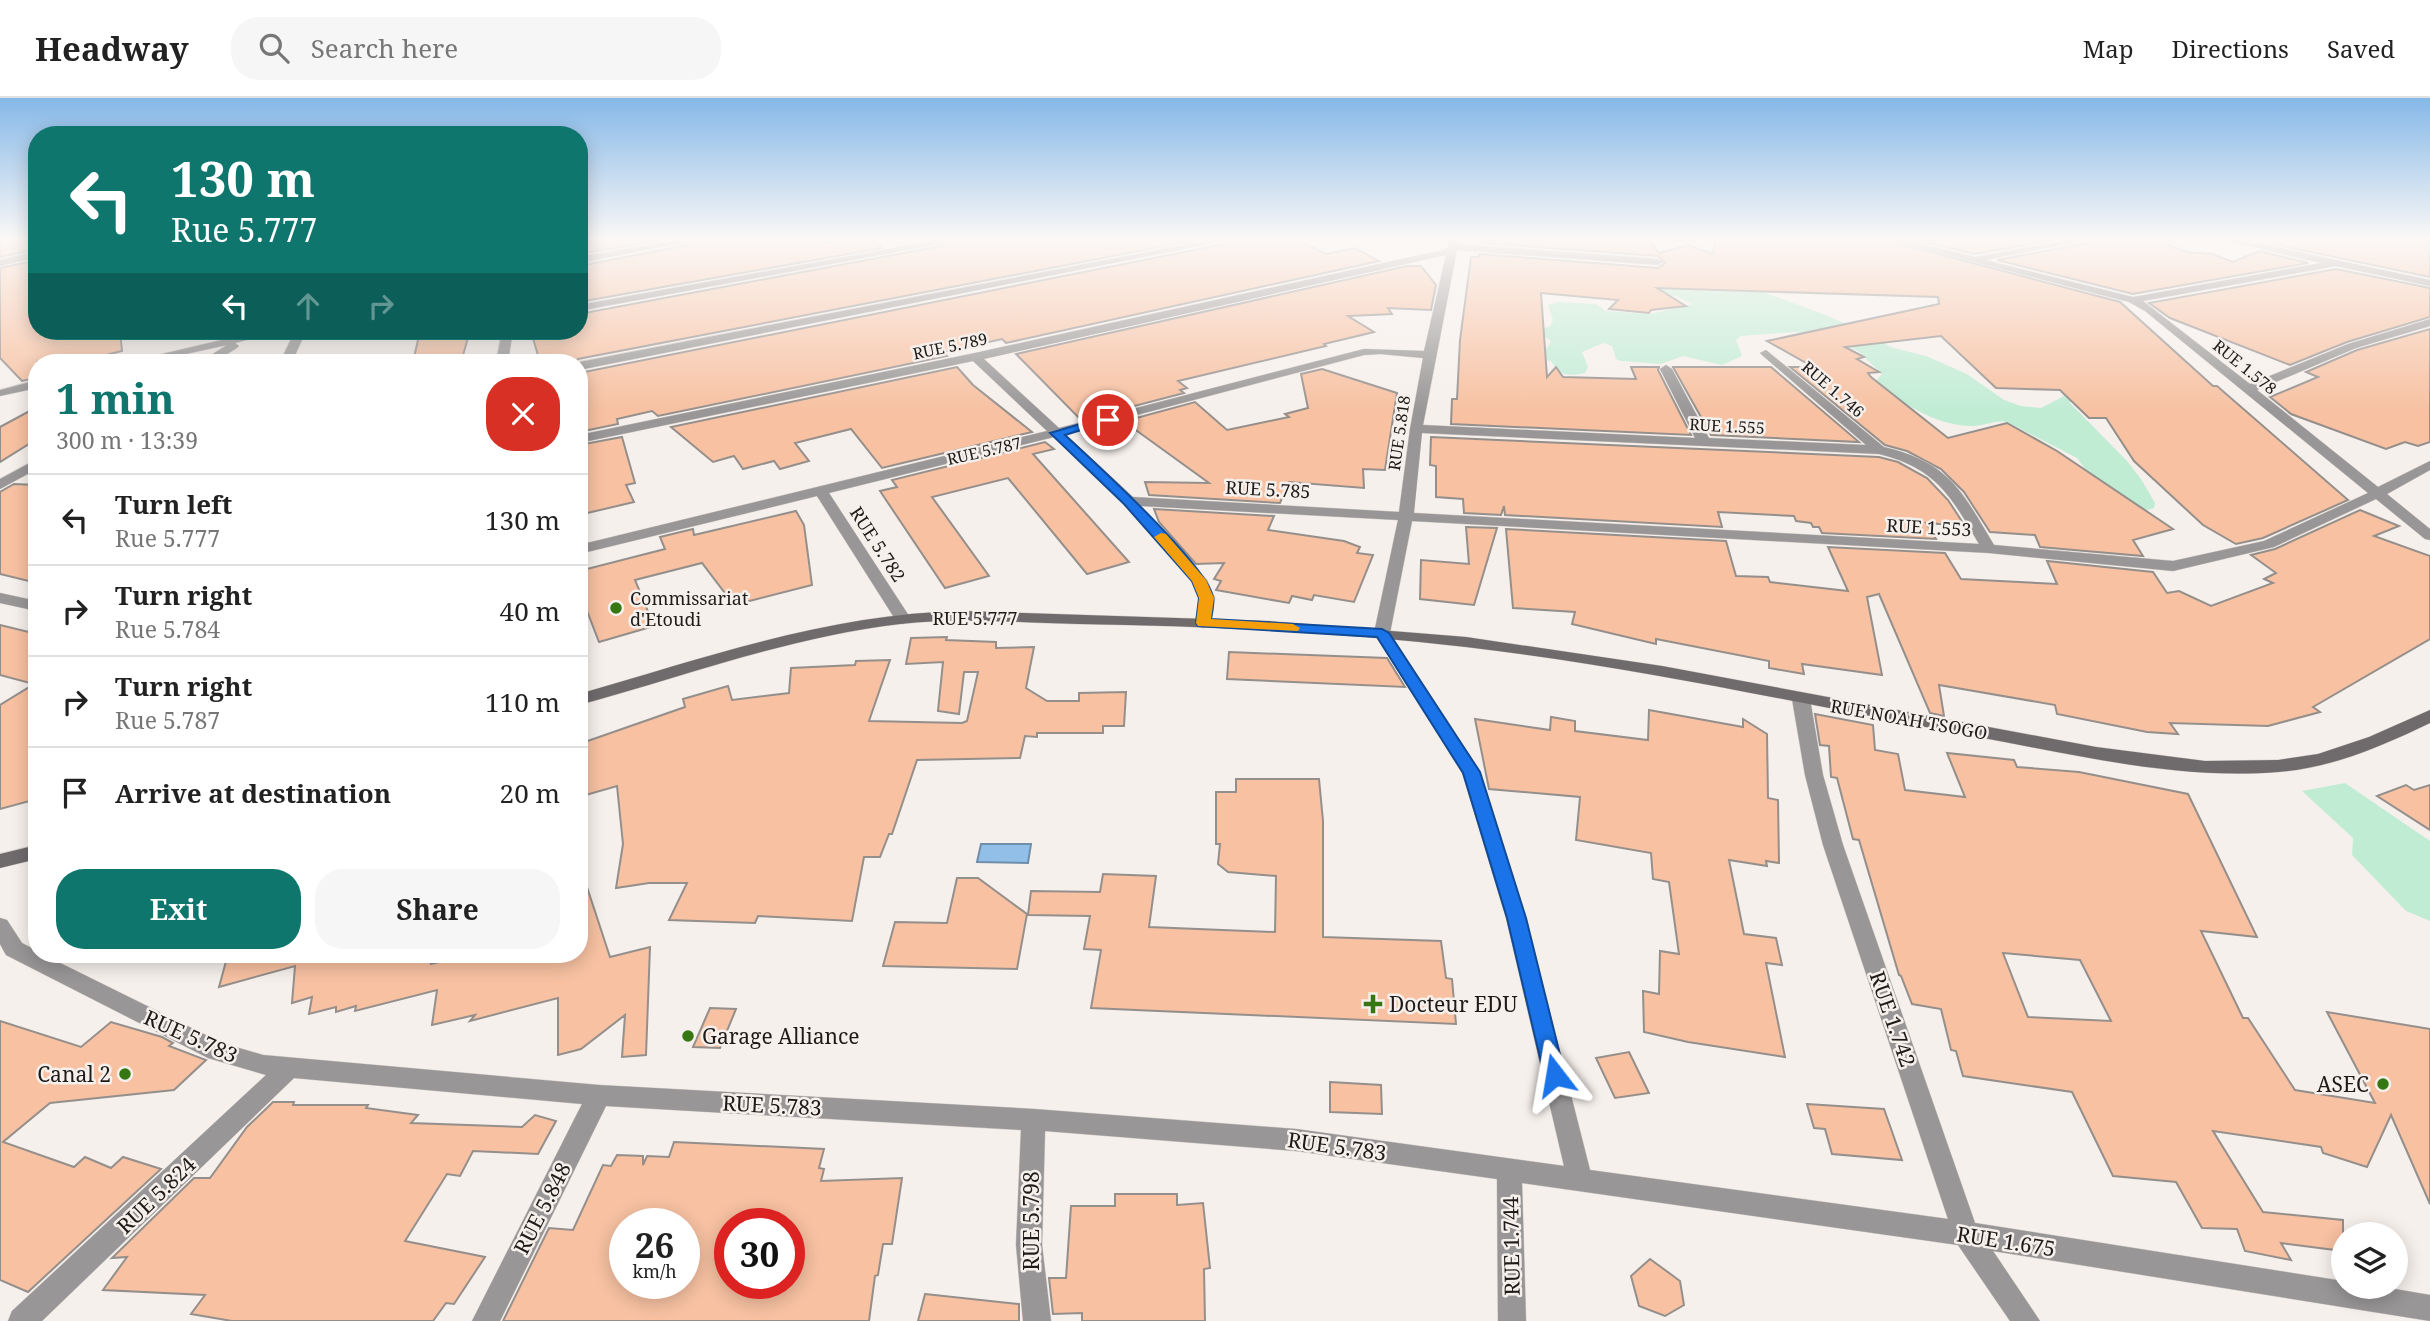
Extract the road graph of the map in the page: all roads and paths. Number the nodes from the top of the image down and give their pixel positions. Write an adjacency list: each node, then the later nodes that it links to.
1 (639, 297): 8 (street)
2 (931, 297): 17 (street)
3 (1233, 297): 16 (street, RUE 5.789)
4 (1442, 297): 15 (street, RUE 5.818)
5 (2122, 297): 7 (street, RUE 1.578)
6 (2149, 297): 7 (street)
7 (2133, 300): 20 (street, RUE 1.578)
8 (588, 306)
9 (2430, 322): 20 (street)
10 (239, 340): 13 (street)
11 (242, 340): 14 (street)
12 (1766, 353): 26 (street, RUE 1.746)
13 (172, 354)
14 (219, 354)
15 (1429, 355): 22 (street, RUE 5.818); 23 (street, RUE 5.787)
16 (975, 357): 23 (street); 24 (street, RUE 5.789)
17 (588, 364)
18 (1666, 369): 25 (street)
19 (28, 386): 21 (street)
20 (2246, 390): 31 (street, RUE 1.578)
21 (2, 393)
22 (1416, 429): 25 (street, RUE 1.555); 33 (street, RUE 5.818)
23 (1056, 433): 30 (street, RUE 5.787); 32 (street)
24 (588, 437)
25 (1704, 442): 26 (street, RUE 1.555)
26 (1879, 450): 36 (street, RUE 1.555)
27 (2430, 465): 31 (street, RUE 1.553)
28 (28, 468): 29 (street)
29 (0, 485)
30 (820, 489): 35 (street, RUE 5.787); 39 (street, RUE 5.782)
31 (2376, 494): 34 (street, RUE 1.578); 36 (street, RUE 1.553)
32 (1129, 501): 33 (street, RUE 5.785); 40 (street)
33 (1406, 516): 36 (street, RUE 1.553); 41 (street, RUE 5.818)
34 (2430, 536)
35 (588, 548)
36 (1989, 550)
37 (0, 598): 38 (street)
38 (28, 604)
39 (904, 619): 40 (main road, RUE 5.777); 42 (main road, RUE 5.777)
40 (1203, 623): 41 (main road, RUE 5.777)
41 (1382, 633): 43 (main road, RUE NOAH TSOGO); 54 (street)
42 (588, 697)
43 (1801, 699): 44 (main road, RUE NOAH TSOGO); 55 (street, RUE 1.742)
44 (2430, 716)
45 (28, 854): 46 (main road)
46 (0, 861)
47 (0, 926): 48 (street, RUE 5.783)
48 (28, 956)
49 (42, 963): 50 (street, RUE 5.783)
50 (289, 1068): 51 (street, RUE 5.783); 57 (street, RUE 5.824)
51 (598, 1095): 52 (street, RUE 5.783); 58 (street, RUE 5.848)
52 (1034, 1120): 53 (street, RUE 5.783); 59 (street, RUE 5.798)
53 (1509, 1171): 54 (street, RUE 5.783); 60 (street, RUE 1.744)
54 (1580, 1180): 55 (street, RUE 1.675)
55 (1966, 1234): 56 (street, RUE 1.675); 61 (street, RUE 1.742)
56 (2430, 1308)
57 (22, 1321)
58 (485, 1321)
59 (1037, 1321)
60 (1512, 1321)
61 (2026, 1321)

